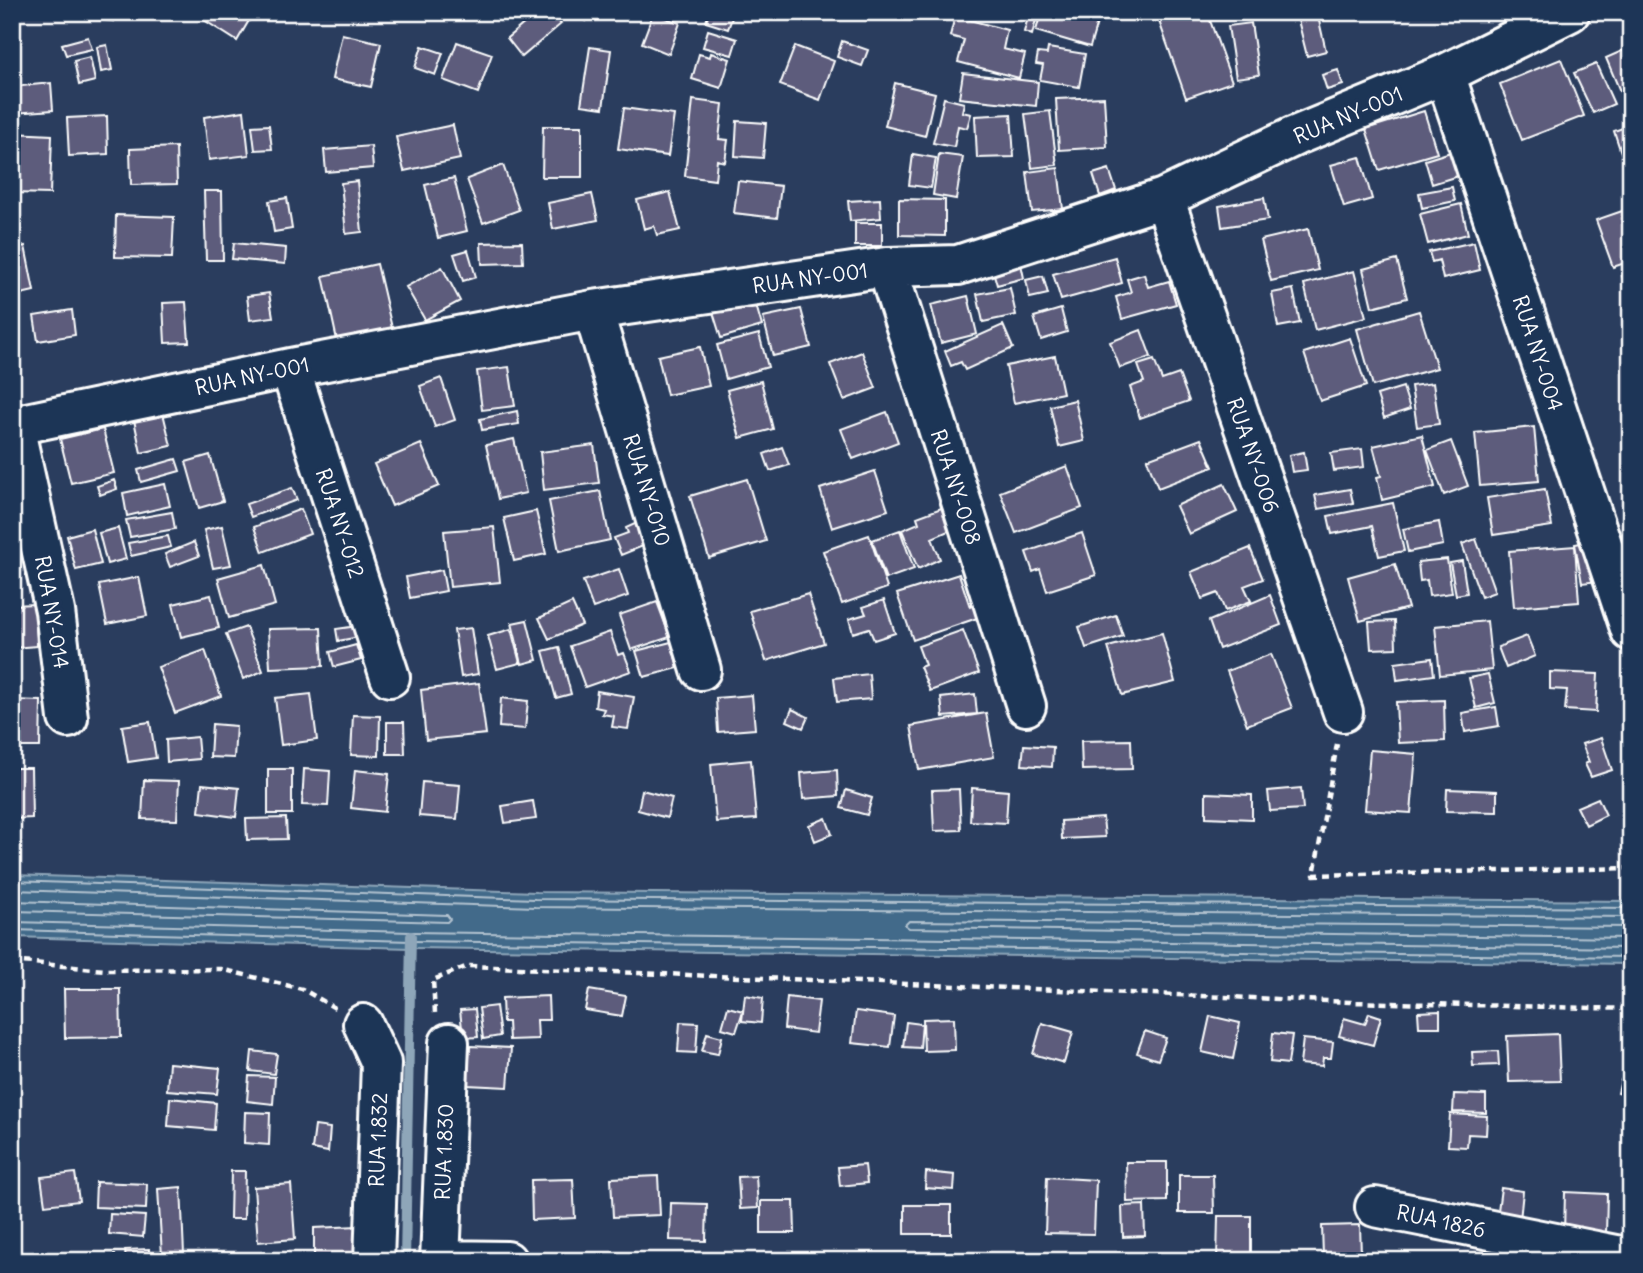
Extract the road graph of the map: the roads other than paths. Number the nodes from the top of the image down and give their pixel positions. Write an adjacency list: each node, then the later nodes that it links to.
1 (1570, 12): 2 (street, RUA NY-001)
2 (1445, 74): 3 (street, RUA NY-001); 8 (street, RUA NY-004)
3 (1164, 198): 4 (street, RUA NY-001); 12 (street, RUA NY-006)
4 (887, 267): 5 (street, RUA NY-001); 11 (street, RUA NY-008)
5 (593, 310): 6 (street, RUA NY-001); 9 (street, RUA NY-010)
6 (290, 368): 7 (street, RUA NY-001); 10 (street, RUA NY-012)
7 (13, 426): 13 (street, RUA NY-014)
8 (1631, 631)
9 (701, 670)
10 (390, 677)
11 (1026, 706)
12 (1343, 712)
13 (68, 718)
14 (363, 1024): 19 (street, RUA 1.832)
15 (449, 1043): 18 (street, RUA 1.830)
16 (1375, 1207): 17 (street, RUA 1826)
17 (1631, 1258)
18 (440, 1260): 20 (street)
19 (374, 1261)
20 (507, 1261)

